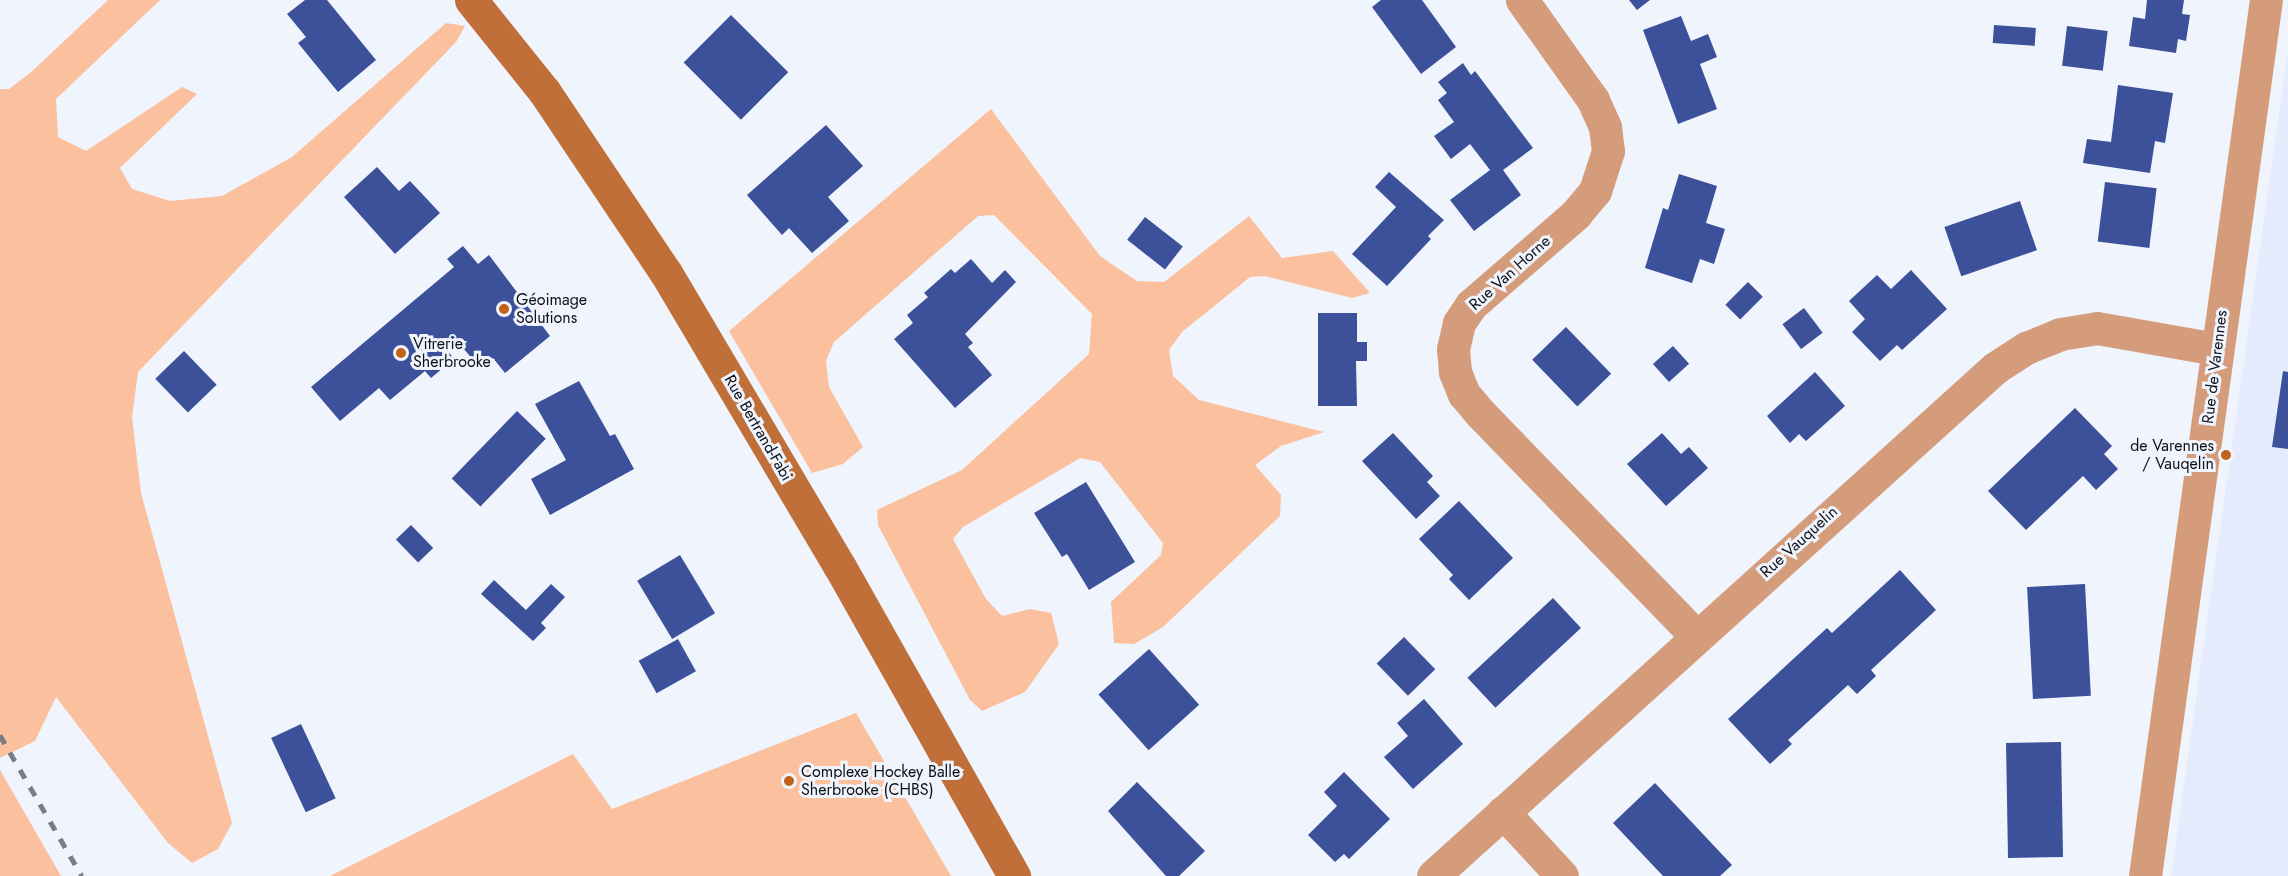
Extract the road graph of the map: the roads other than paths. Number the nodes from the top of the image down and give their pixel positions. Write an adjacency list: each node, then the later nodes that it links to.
1 (471, 0): 7 (street, Rue Bertrand-Fabi)
2 (1522, 0): 5 (street, Rue Van Horne)
3 (2266, 0): 4 (street, Rue de Varennes)
4 (2216, 349): 5 (street, Rue Vauquelin); 10 (street, Rue de Varennes)
5 (1696, 636): 6 (street, Rue Vauquelin)
6 (1503, 812): 8 (street, Rue Vauquelin); 9 (street)
7 (1014, 876)
8 (1433, 876)
9 (1562, 876)
10 (2145, 876)

